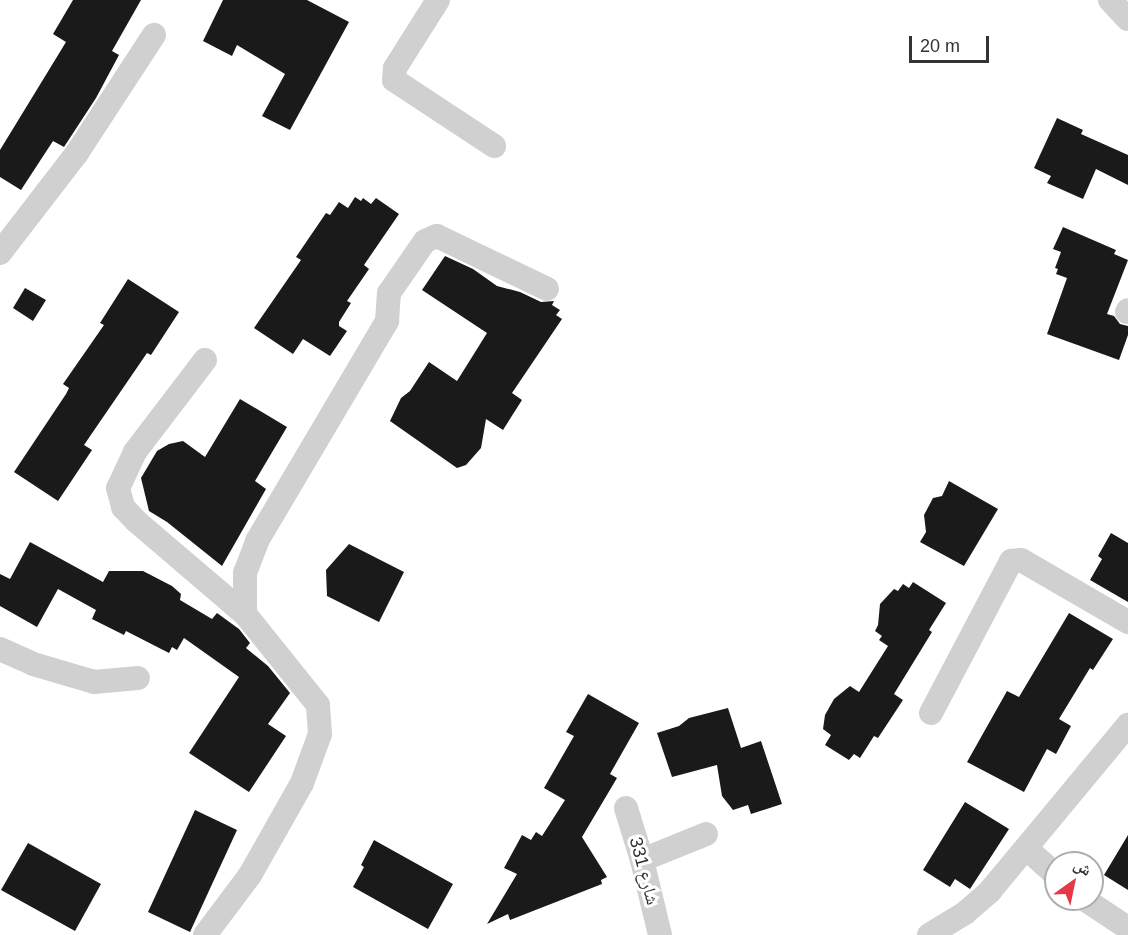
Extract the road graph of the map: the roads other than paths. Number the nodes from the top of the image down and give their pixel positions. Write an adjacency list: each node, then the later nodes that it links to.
1 (438, 0): 5 (street)
2 (1110, 0): 3 (street)
3 (1128, 20)
4 (154, 35): 6 (street)
5 (494, 146)
6 (0, 253)
7 (547, 289): 9 (street)
8 (205, 360): 9 (street)
9 (245, 614): 22 (street)
10 (1128, 622): 13 (street)
11 (0, 648): 12 (street)
12 (138, 678)
13 (931, 713)
14 (1128, 725): 17 (street)
15 (626, 808): 18 (street, شارع 331)
16 (706, 834): 18 (street)
17 (1026, 848): 19 (street); 24 (street)
18 (642, 860): 23 (street, شارع 331)
19 (1044, 865)
20 (1102, 911): 21 (street)
21 (1128, 928)
22 (205, 935)
23 (660, 935)
24 (929, 935)

